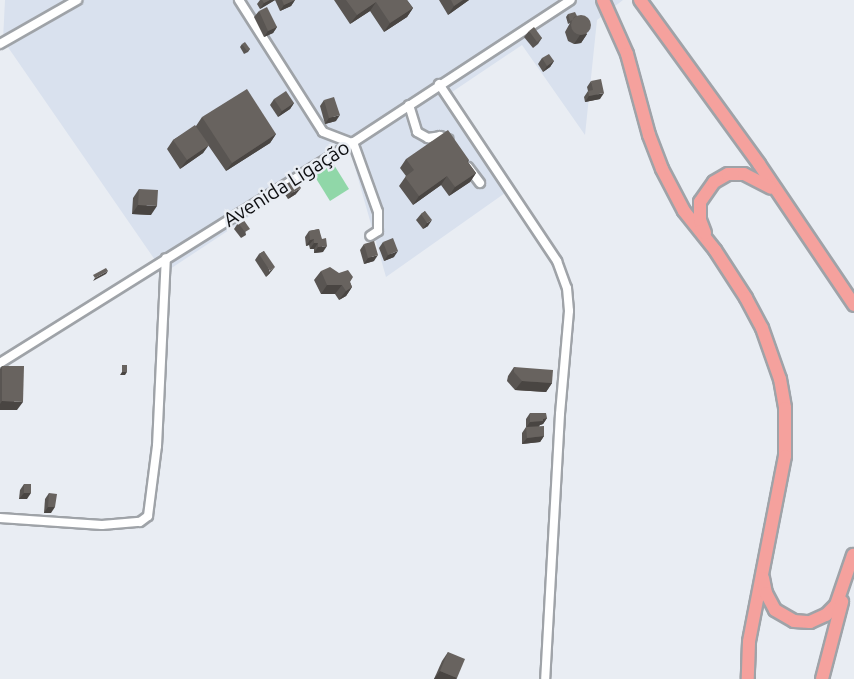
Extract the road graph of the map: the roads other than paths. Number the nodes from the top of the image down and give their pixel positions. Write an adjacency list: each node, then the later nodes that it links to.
1 (77, 0): 6 (street)
2 (239, 0): 9 (street)
3 (570, 0): 7 (street, Avenida Ligação)
4 (602, 0): 15 (highway)
5 (640, 0): 13 (highway)
6 (0, 44)
7 (439, 84): 8 (street, Avenida Ligação); 22 (street)
8 (409, 105): 9 (street, Avenida Ligação); 10 (street)
9 (352, 142): 14 (street); 16 (street, Avenida Ligação)
10 (454, 148)
11 (461, 156): 12 (street)
12 (480, 183)
13 (779, 195): 15 (highway); 17 (highway)
14 (370, 236)
15 (715, 250): 21 (highway)
16 (166, 258): 18 (street, Avenida Ligação); 19 (street)
17 (853, 302)
18 (0, 363)
19 (0, 518)
20 (853, 553): 21 (highway); 24 (highway)
21 (762, 571): 23 (highway)
22 (545, 679)
23 (748, 679)
24 (822, 679)

